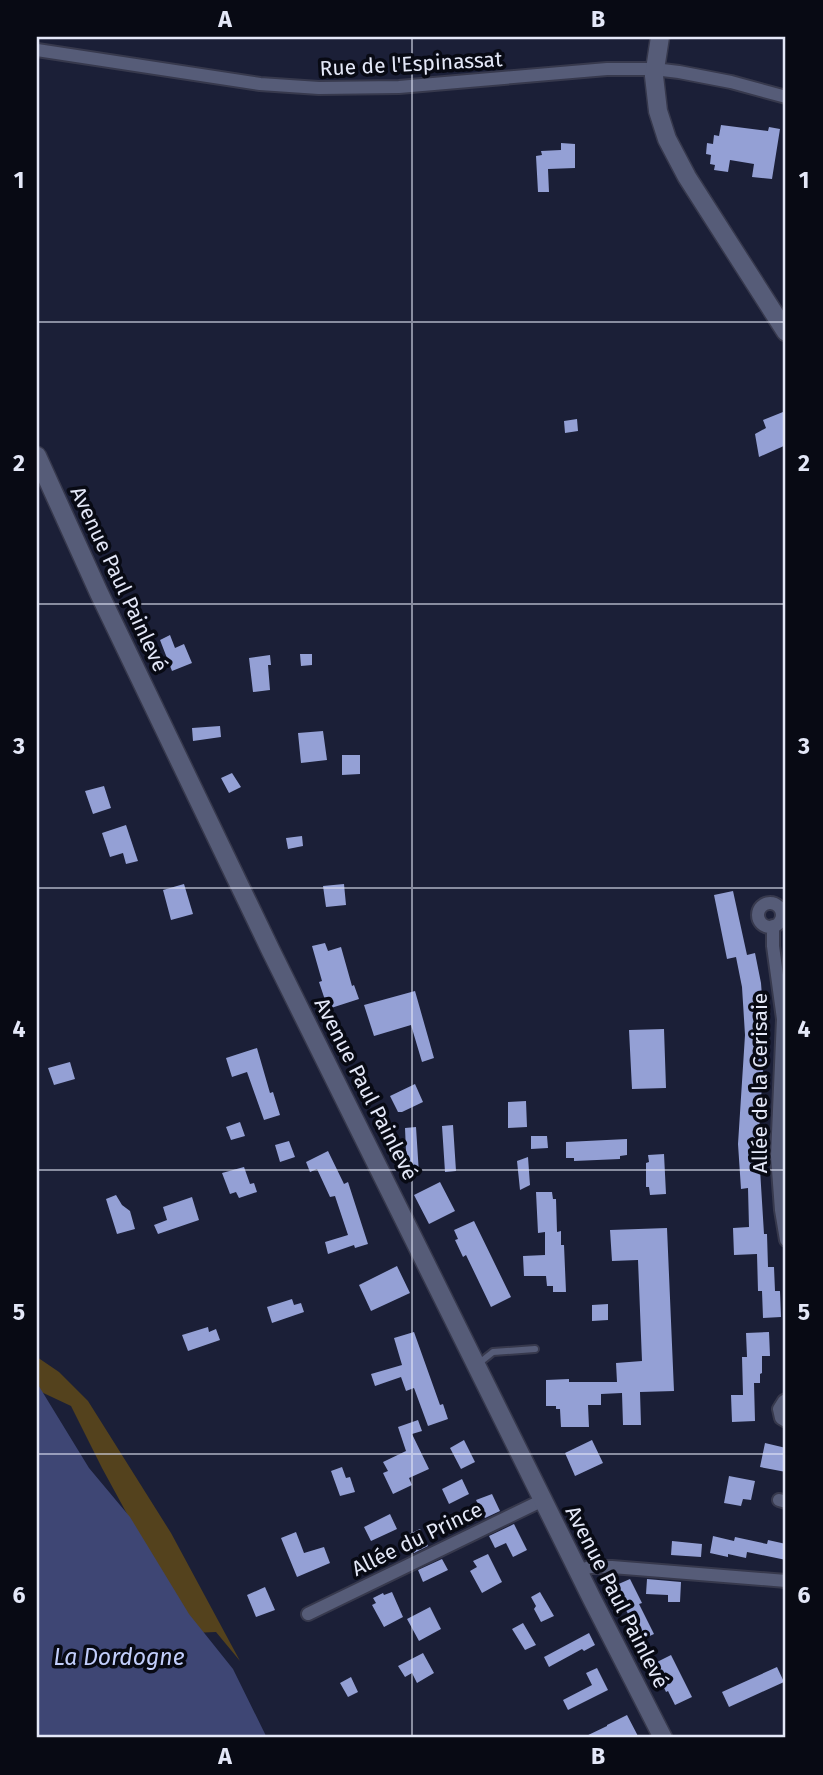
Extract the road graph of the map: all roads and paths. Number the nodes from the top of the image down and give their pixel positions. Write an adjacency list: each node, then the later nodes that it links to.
1 (660, 37): 3 (main road)
2 (37, 50): 3 (street, Rue de l'Espinassat)
3 (654, 69): 4 (street, Rue de l'Espinassat); 5 (main road)
4 (786, 97)
5 (786, 332)
6 (37, 456): 11 (main road, Avenue Paul Painlevé)
7 (773, 926): 8 (street, Allée de la Cerisaie)
8 (784, 1210): 9 (street, Allée de la Cerisaie)
9 (786, 1240)
10 (535, 1349): 11 (lane)
11 (476, 1365): 14 (main road, Avenue Paul Painlevé)
12 (786, 1400): 13 (street)
13 (786, 1421)
14 (543, 1500): 15 (main road, Avenue Paul Painlevé); 17 (street, Allée du Prince)
15 (578, 1571): 16 (street); 18 (main road, Avenue Paul Painlevé)
16 (786, 1581)
17 (308, 1614)
18 (663, 1738)

